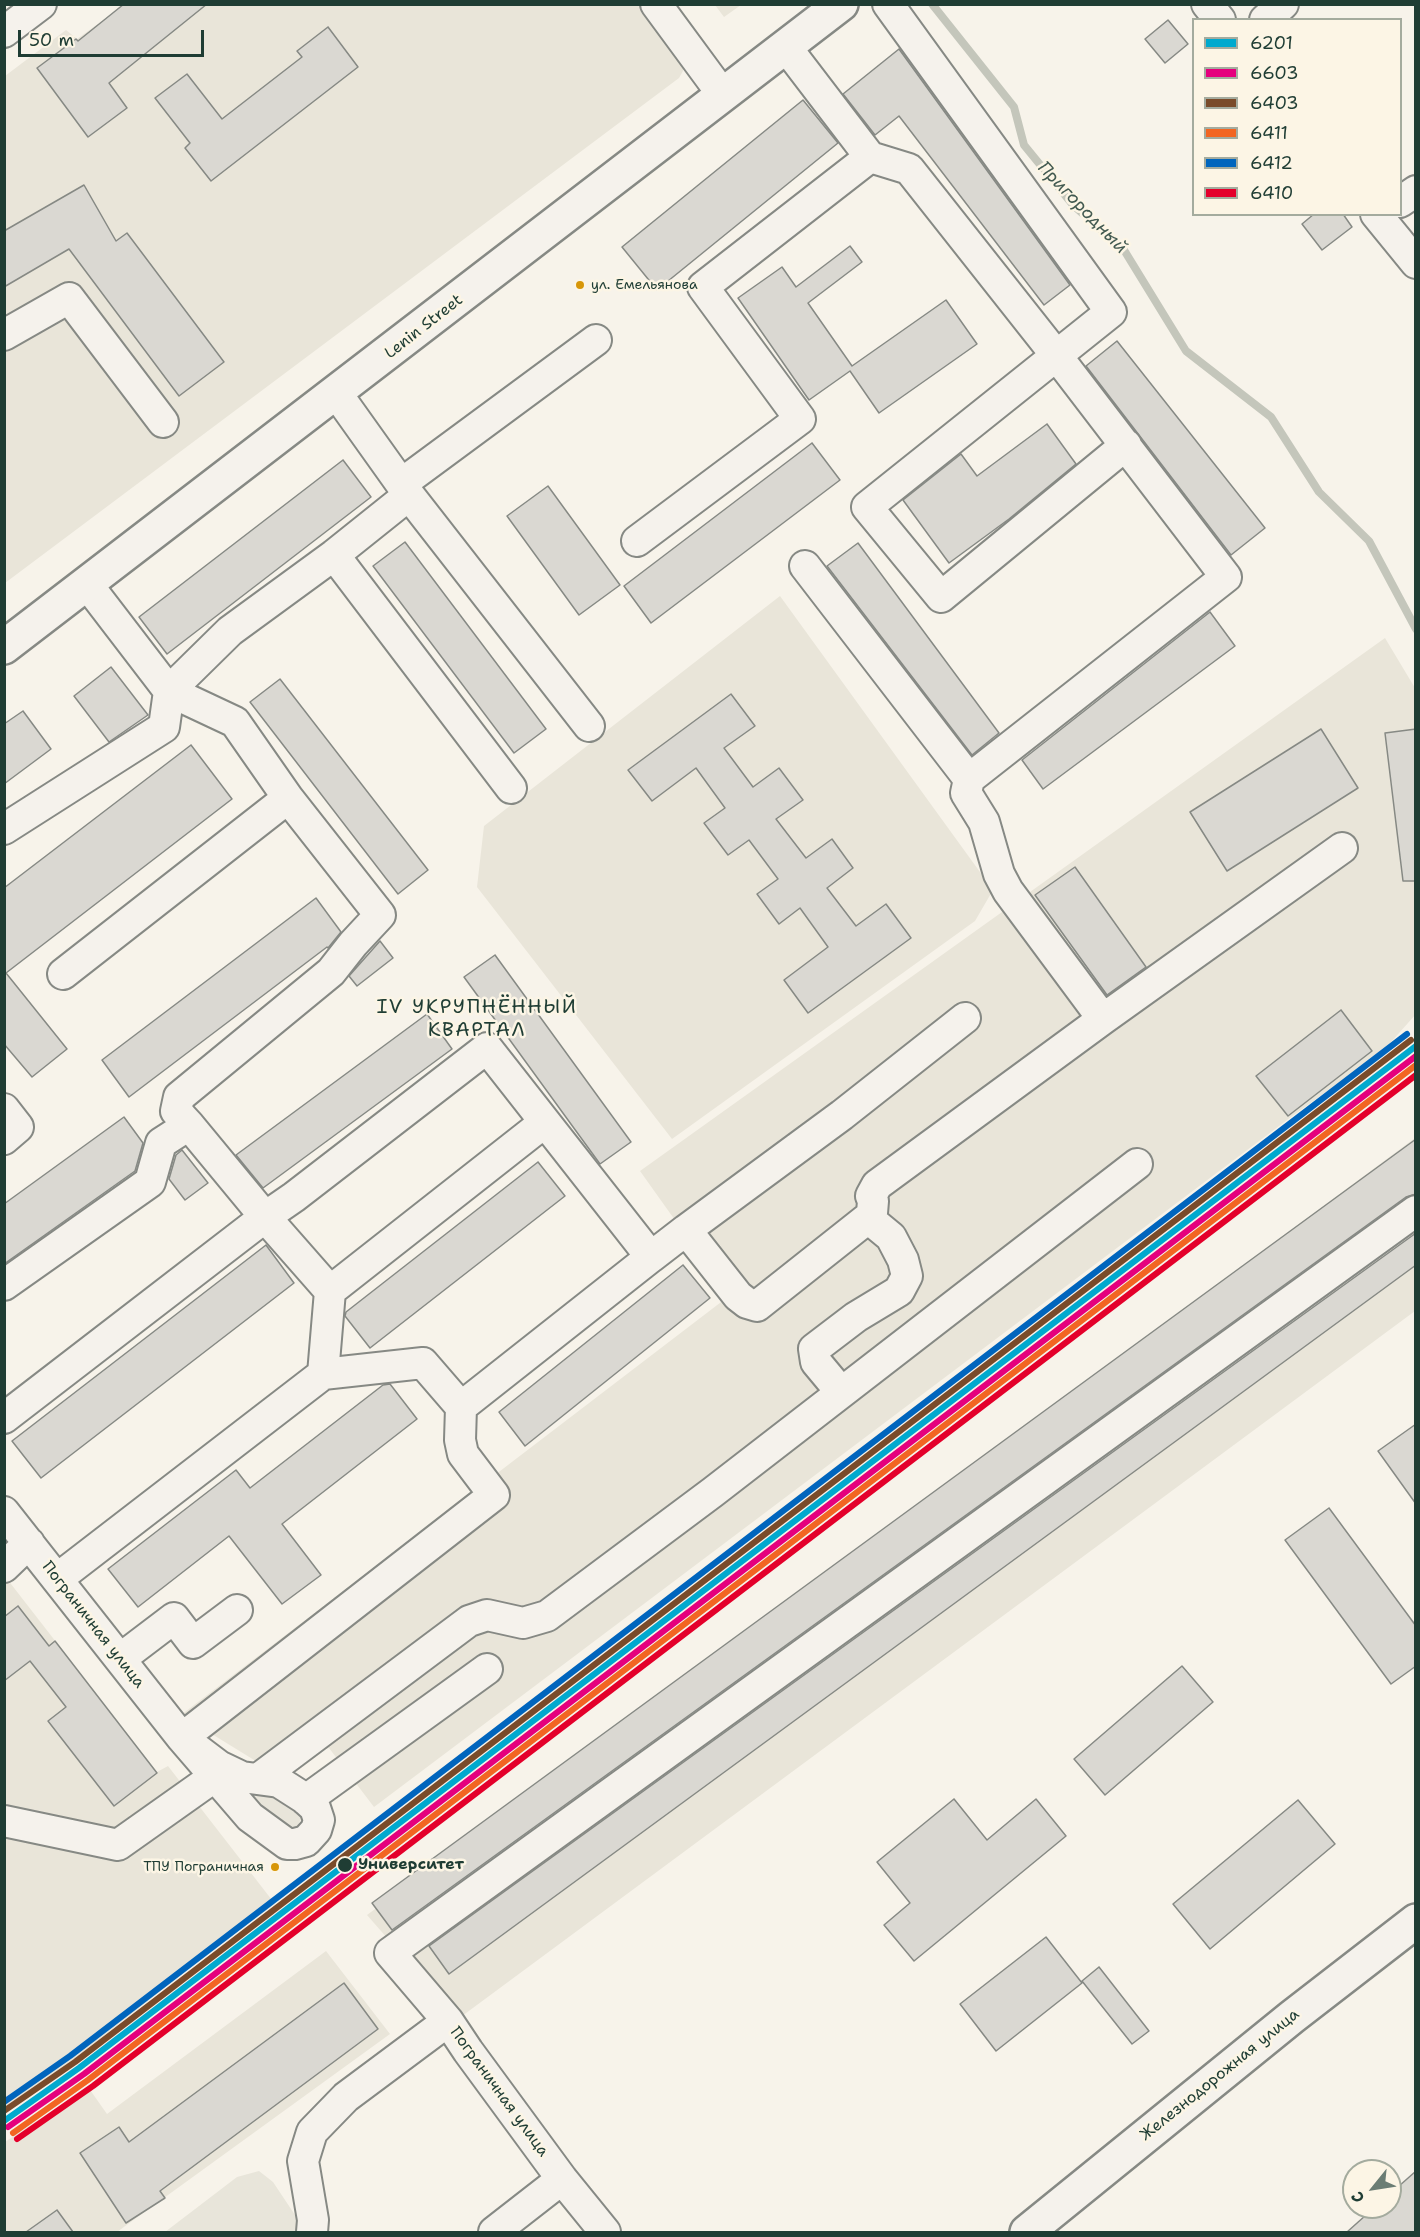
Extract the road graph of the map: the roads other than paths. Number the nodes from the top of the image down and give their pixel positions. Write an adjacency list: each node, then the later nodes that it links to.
1 (40, 4): 9 (street)
2 (656, 4): 11 (street)
3 (841, 4): 10 (main road, Lenin Street)
4 (888, 4): 19 (street)
5 (1207, 4): 7 (street)
6 (1283, 4): 8 (street)
7 (1218, 18)
8 (1267, 18)
9 (10, 20)
10 (786, 47): 11 (main road, Lenin Street); 12 (street)
11 (723, 95): 20 (main road, Lenin Street)
12 (870, 157): 19 (street); 24 (street)
13 (1416, 190): 14 (street)
14 (1402, 200)
15 (1387, 216): 16 (street)
16 (1416, 263)
17 (4, 335): 21 (street)
18 (596, 340): 23 (street)
19 (1056, 355): 22 (street); 22 (street)
20 (337, 394): 23 (street); 27 (main road, Lenin Street)
21 (163, 422)
22 (1126, 445): 31 (street)
23 (405, 490): 25 (street); 30 (street)
24 (637, 541)
25 (334, 555): 29 (street); 32 (street)
26 (805, 566): 31 (street)
27 (87, 584): 28 (main road, Lenin Street); 29 (street)
28 (4, 647)
29 (169, 691): 33 (street); 34 (street)
30 (589, 726)
31 (969, 779): 38 (street)
32 (511, 788)
33 (288, 798): 36 (street); 41 (street)
34 (4, 829)
35 (1342, 848): 38 (street)
36 (63, 974)
37 (965, 1018): 47 (street)
38 (1102, 1019): 46 (street)
39 (4, 1109): 42 (street)
40 (545, 1122): 45 (street); 48 (street); 50 (street)
41 (189, 1125): 45 (street); 49 (street)
42 (4, 1139)
43 (1137, 1164): 52 (street)
44 (1416, 1211): 68 (street, Пограничная улица)
45 (265, 1217): 50 (street); 54 (street)
46 (868, 1218): 47 (street); 52 (street)
47 (686, 1230): 48 (street)
48 (651, 1257): 53 (street)
49 (4, 1285)
50 (330, 1291): 51 (street)
51 (323, 1374): 53 (street); 58 (street)
52 (841, 1392): 64 (street)
53 (461, 1407): 62 (street)
54 (4, 1418)
55 (5, 1514): 56 (street, Пограничная улица)
56 (29, 1543): 57 (street); 58 (street, Пограничная улица)
57 (4, 1567)
58 (57, 1579): 60 (street, Пограничная улица)
59 (237, 1610): 60 (street)
60 (120, 1659): 62 (street, Пограничная улица)
61 (487, 1669): 65 (street)
62 (182, 1738): 63 (street); 64 (street)
63 (214, 1777): 65 (street); 66 (street)
64 (258, 1779): 65 (street)
65 (306, 1800)
66 (4, 1821)
67 (1416, 1921): 73 (main road, Железнодорожная улица)
68 (448, 2021): 69 (street, Пограничная улица); 70 (street)
69 (562, 2179): 71 (street); 72 (street, Пограничная улица)
70 (312, 2232)
71 (494, 2232)
72 (605, 2232)
73 (1028, 2232)

